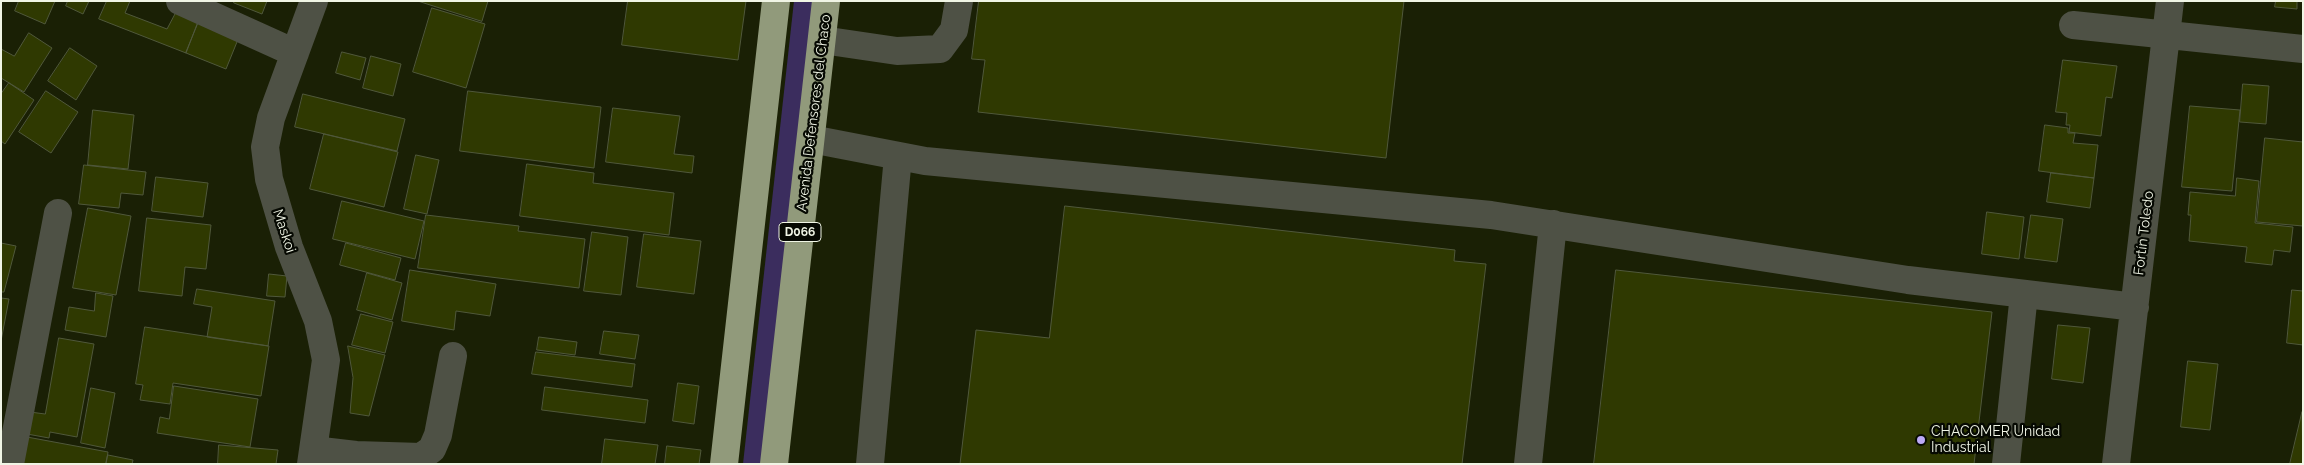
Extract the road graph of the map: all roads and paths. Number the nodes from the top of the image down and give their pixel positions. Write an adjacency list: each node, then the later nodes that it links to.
1 (180, 1): 11 (street)
2 (314, 1): 11 (street, Maskoi)
3 (776, 1): 21 (highway)
4 (826, 1): 9 (highway, Avenida Defensores del Chaco / D066)
5 (959, 1): 9 (street)
6 (2170, 1): 8 (street, Fortín Toledo)
7 (2073, 25): 8 (street)
8 (2167, 34): 10 (street); 17 (street, Fortín Toledo)
9 (822, 40): 12 (highway, Avenida Defensores del Chaco / D066)
10 (2303, 49)
11 (294, 53): 19 (street, Maskoi)
12 (811, 139): 13 (street); 22 (highway, Avenida Defensores del Chaco / D066)
13 (898, 156): 15 (street); 23 (street)
14 (58, 213): 20 (street)
15 (1552, 224): 16 (street); 24 (street)
16 (2024, 294): 17 (street); 25 (street)
17 (2135, 307): 26 (street, Fortín Toledo)
18 (453, 356): 19 (street)
19 (312, 457)
20 (10, 464)
21 (724, 464)
22 (774, 464)
23 (870, 464)
24 (1528, 464)
25 (2006, 464)
26 (2116, 464)

